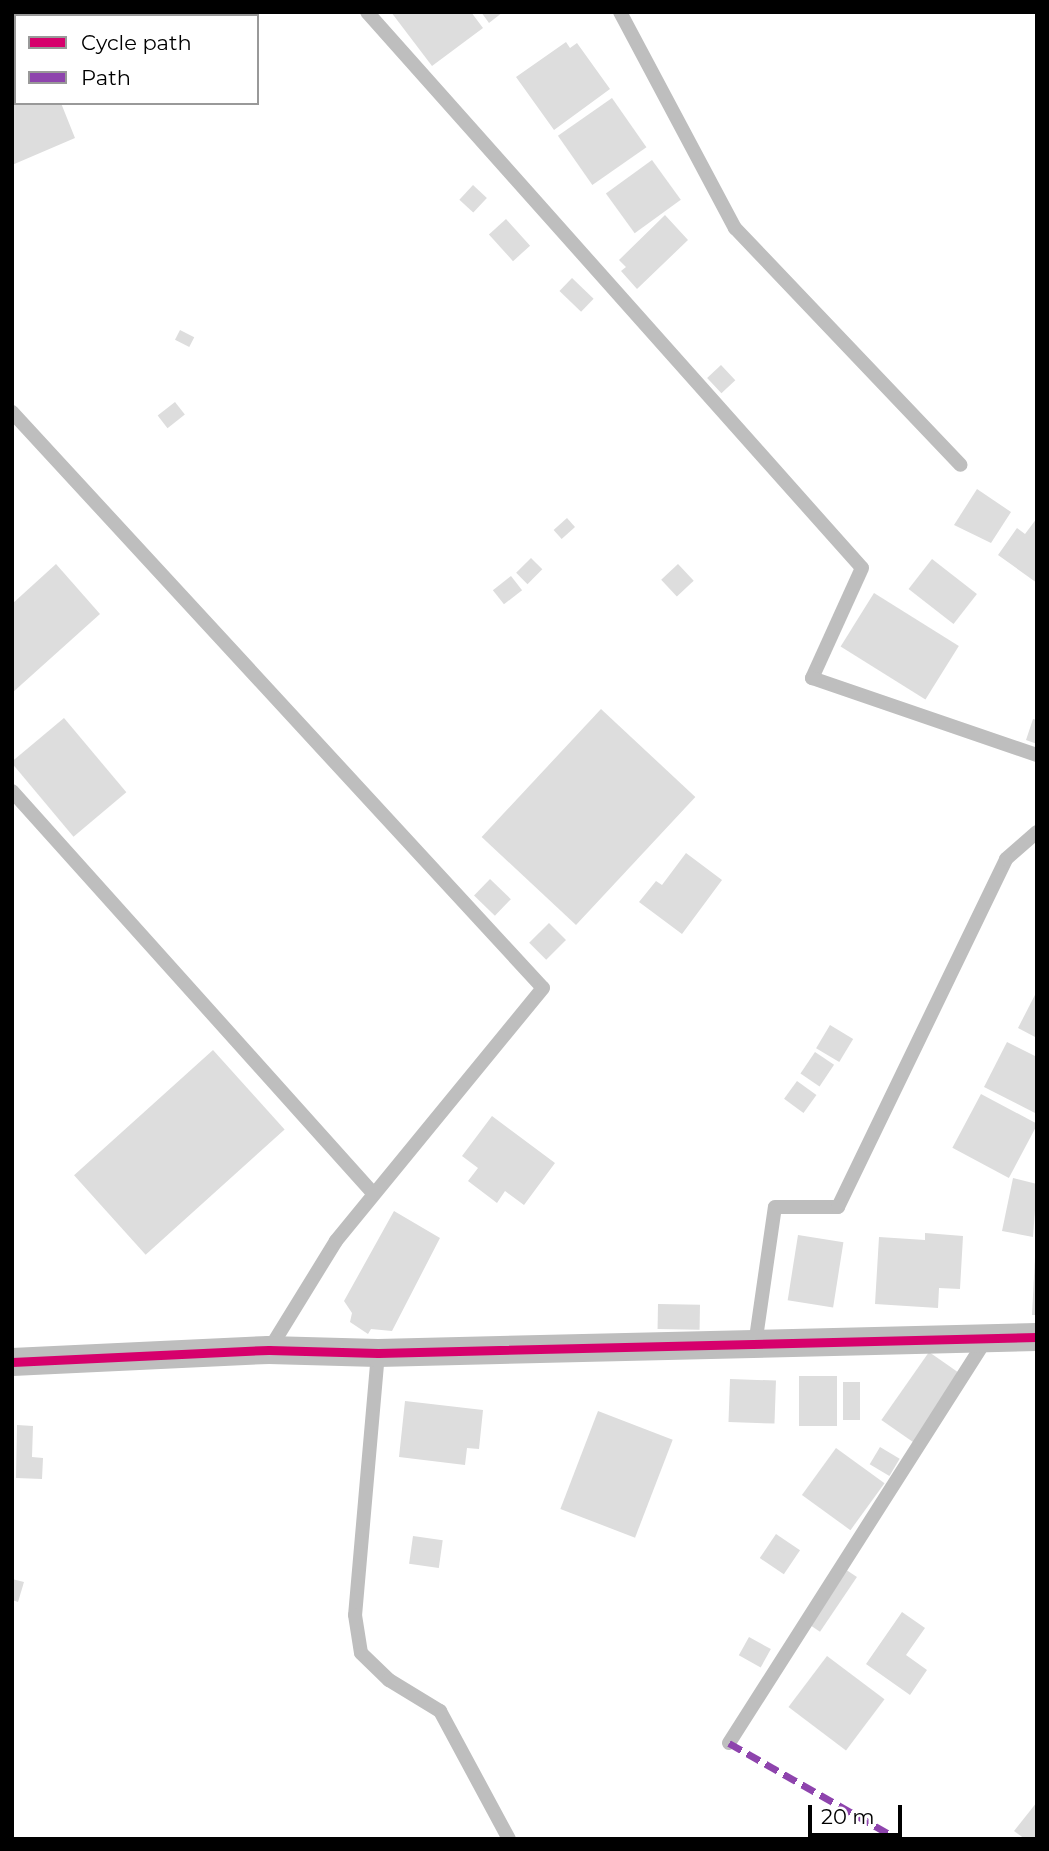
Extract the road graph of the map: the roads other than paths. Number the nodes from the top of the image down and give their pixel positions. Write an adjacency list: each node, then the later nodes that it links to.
1 (367, 12): 5 (lane)
2 (620, 12): 4 (lane)
3 (12, 412): 8 (lane)
4 (961, 465)
5 (1037, 755)
6 (12, 791): 8 (lane)
7 (1037, 832): 11 (lane)
8 (373, 1194): 12 (lane)
9 (987, 1337): 10 (street); 11 (street); 15 (lane)
10 (1037, 1337)
11 (755, 1345): 13 (street)
12 (269, 1350): 13 (street); 14 (street)
13 (378, 1353): 16 (lane)
14 (12, 1362)
15 (729, 1743)
16 (509, 1839)

